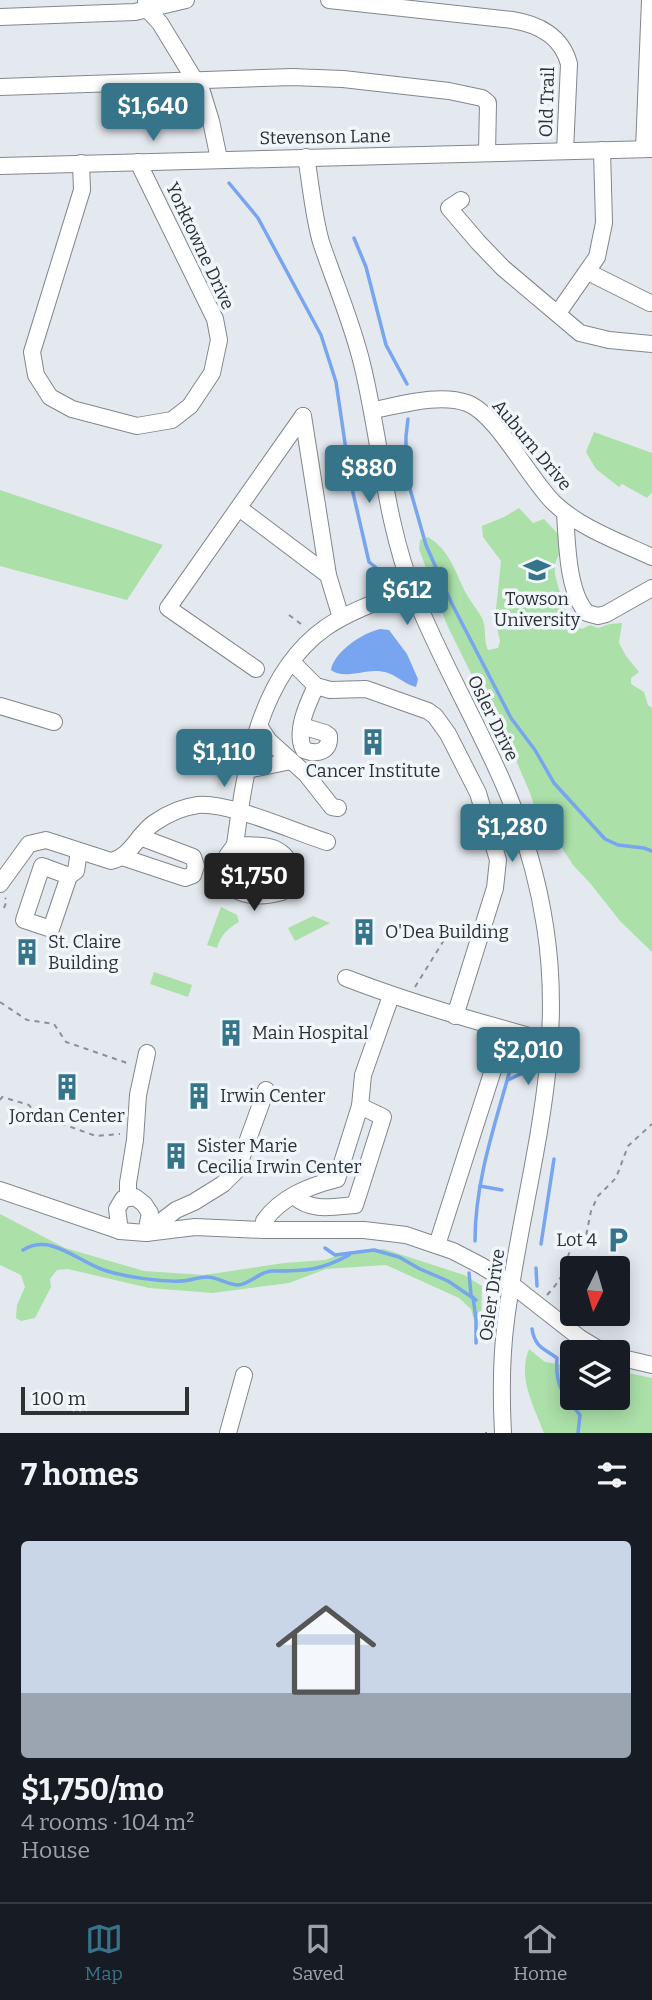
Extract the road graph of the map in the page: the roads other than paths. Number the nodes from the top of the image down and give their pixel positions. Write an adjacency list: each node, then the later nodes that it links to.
1 (186, 0): 4 (street)
2 (329, 0): 10 (street, Old Trail)
3 (650, 0): 8 (street)
4 (147, 4): 5 (street); 6 (street)
5 (0, 17)
6 (196, 79): 7 (street); 11 (street); 13 (street)
7 (0, 87)
8 (648, 149): 9 (street, Stevenson Lane)
9 (602, 150): 10 (street, Stevenson Lane); 18 (street)
10 (565, 151): 11 (street, Stevenson Lane)
11 (487, 153): 12 (street, Stevenson Lane)
12 (306, 157): 13 (street, Stevenson Lane); 22 (street, Osler Drive)
13 (219, 159): 14 (street, Stevenson Lane)
14 (138, 162): 15 (street, Stevenson Lane); 15 (street, Yorktowne Drive)
15 (81, 163): 16 (street, Stevenson Lane)
16 (0, 166)
17 (461, 200): 20 (street)
18 (588, 272): 19 (street); 20 (street)
19 (650, 303)
20 (558, 313): 21 (street)
21 (652, 344)
22 (373, 410): 24 (street, Auburn Drive); 28 (street, Osler Drive)
23 (239, 508): 26 (street); 26 (street); 31 (street)
24 (565, 513): 25 (street, Auburn Drive); 27 (street)
25 (652, 558)
26 (328, 575): 29 (street)
27 (652, 588)
28 (412, 589): 29 (street); 51 (street, Osler Drive)
29 (341, 618): 30 (street)
30 (292, 662): 32 (street); 35 (street)
31 (256, 669)
32 (316, 686): 36 (street); 50 (street)
33 (0, 706): 34 (street)
34 (54, 722)
35 (260, 726): 37 (street); 38 (street)
36 (302, 726)
37 (291, 761): 38 (street); 39 (street)
38 (247, 770): 40 (street)
39 (338, 807)
40 (240, 813): 41 (street); 42 (street); 43 (street)
41 (140, 837): 45 (street); 45 (street)
42 (327, 842)
43 (235, 845)
44 (78, 854): 45 (street); 46 (street); 47 (street)
45 (122, 858)
46 (70, 875)
47 (1, 890)
48 (346, 978): 49 (street)
49 (391, 996): 50 (street); 55 (street)
50 (455, 1016): 51 (street)
51 (551, 1042): 63 (street, Osler Drive)
52 (145, 1060): 58 (street)
53 (493, 1070): 62 (street)
54 (266, 1090): 61 (street)
55 (360, 1106): 57 (street); 57 (street)
56 (0, 1190): 60 (street)
57 (294, 1196): 59 (street)
58 (120, 1198): 60 (street); 61 (street)
59 (264, 1230): 61 (street); 62 (street)
60 (120, 1231): 61 (street)
61 (146, 1233)
62 (437, 1245): 63 (street)
63 (511, 1284): 64 (street); 69 (street, Osler Drive)
64 (583, 1340)
65 (630, 1360): 66 (street)
66 (652, 1365)
67 (244, 1375): 68 (street)
68 (228, 1433)
69 (503, 1433)

